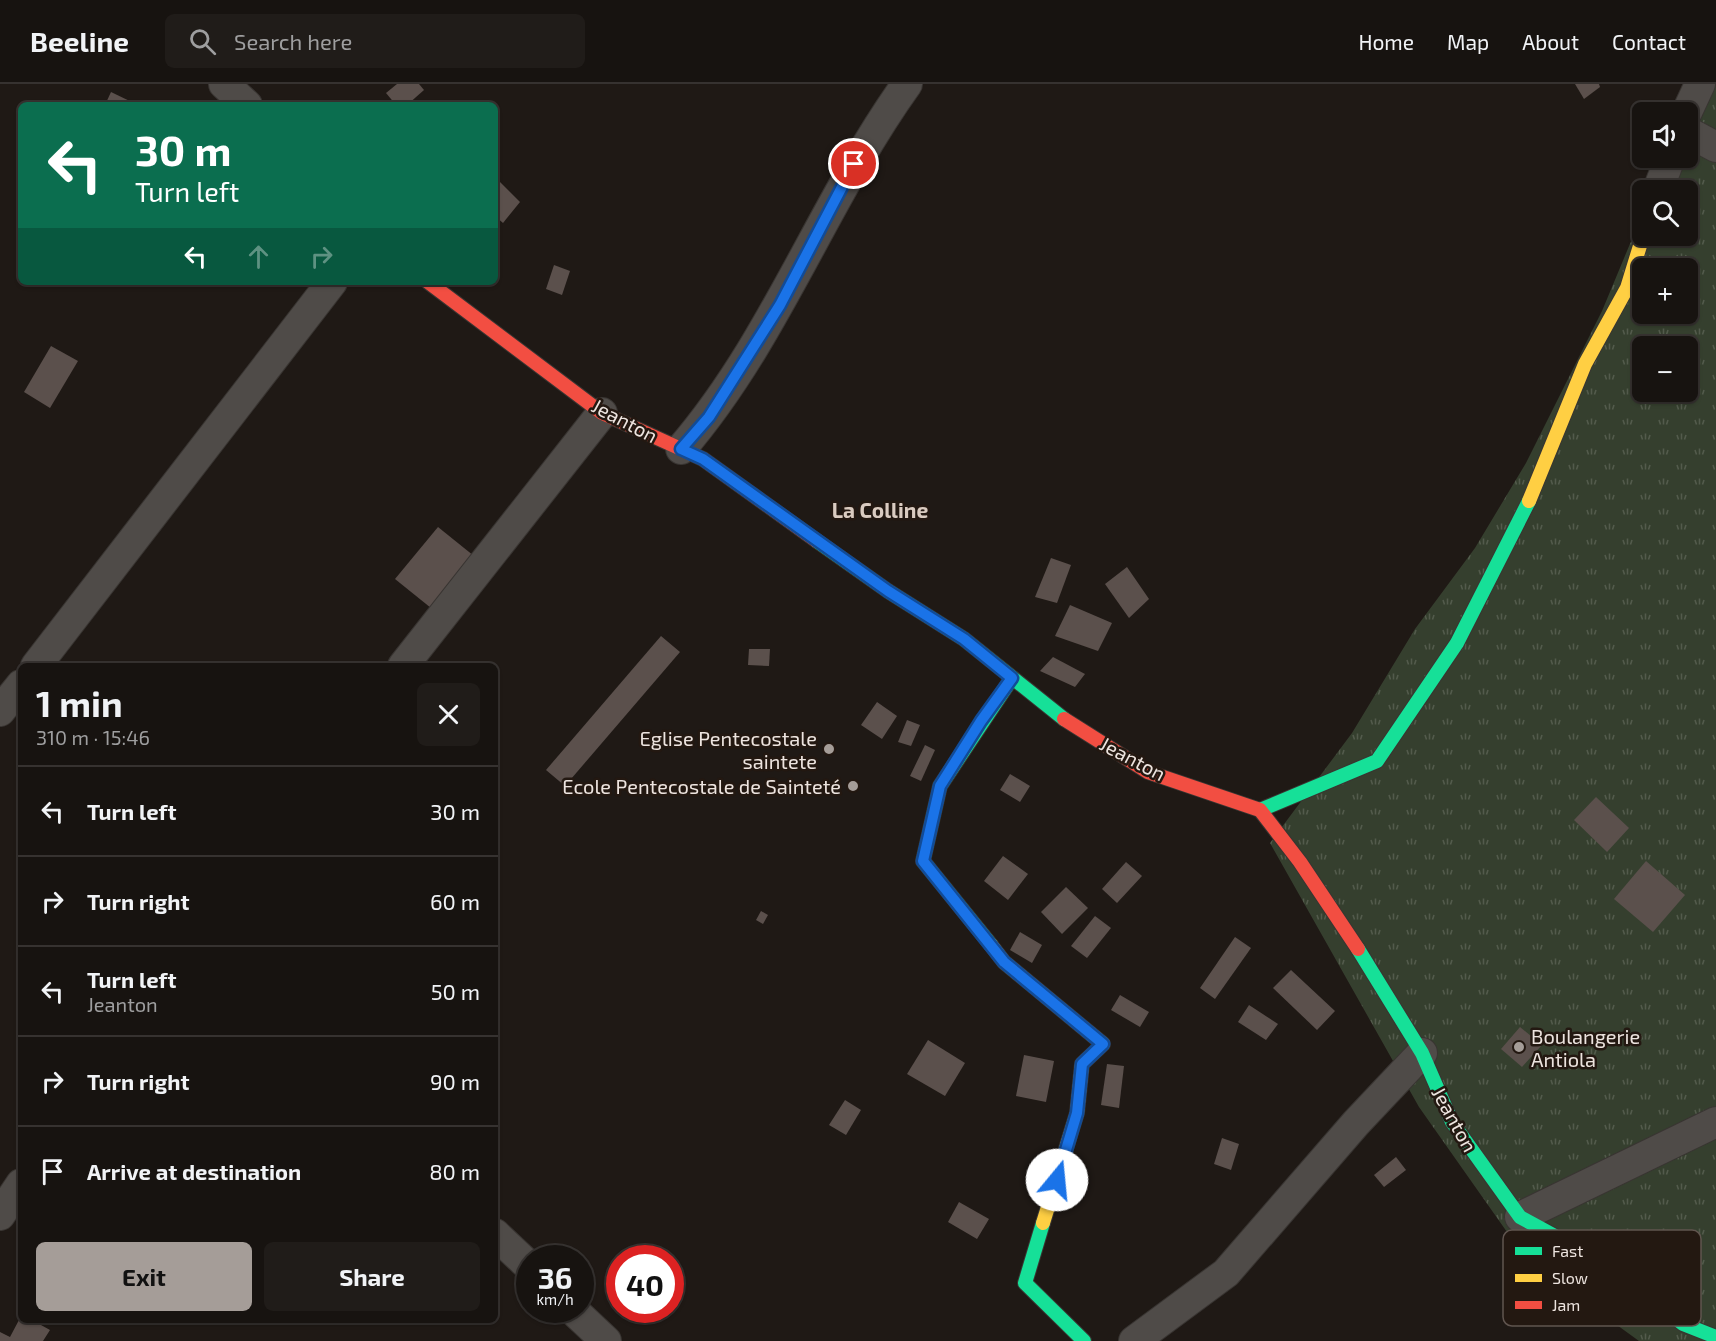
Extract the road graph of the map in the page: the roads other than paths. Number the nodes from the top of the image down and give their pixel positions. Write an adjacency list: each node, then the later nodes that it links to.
1 (224, 84): 4 (street)
2 (907, 84): 12 (street)
3 (1700, 84): 5 (street)
4 (244, 102)
5 (1692, 102)
6 (1698, 137): 7 (street)
7 (1716, 147)
8 (1640, 246): 18 (street)
9 (331, 285): 13 (street)
10 (432, 285): 11 (street, Jeanton)
11 (602, 412): 12 (street, Jeanton); 14 (street)
12 (681, 449): 15 (street, Jeanton)
13 (38, 663)
14 (405, 663)
15 (1012, 678): 18 (street, Jeanton); 31 (street)
16 (18, 689): 17 (street)
17 (0, 711)
18 (1260, 810): 19 (street, Jeanton)
19 (1422, 1053): 23 (street, Jeanton); 32 (street)
20 (1716, 1122): 23 (street)
21 (18, 1188): 22 (street)
22 (0, 1215)
23 (1520, 1217): 24 (street, Jeanton)
24 (1544, 1230)
25 (498, 1237): 26 (street)
26 (516, 1254)
27 (587, 1323): 30 (street)
28 (1682, 1332): 29 (street, Jeanton)
29 (1716, 1337)
30 (606, 1341)
31 (1084, 1341)
32 (1134, 1341)

